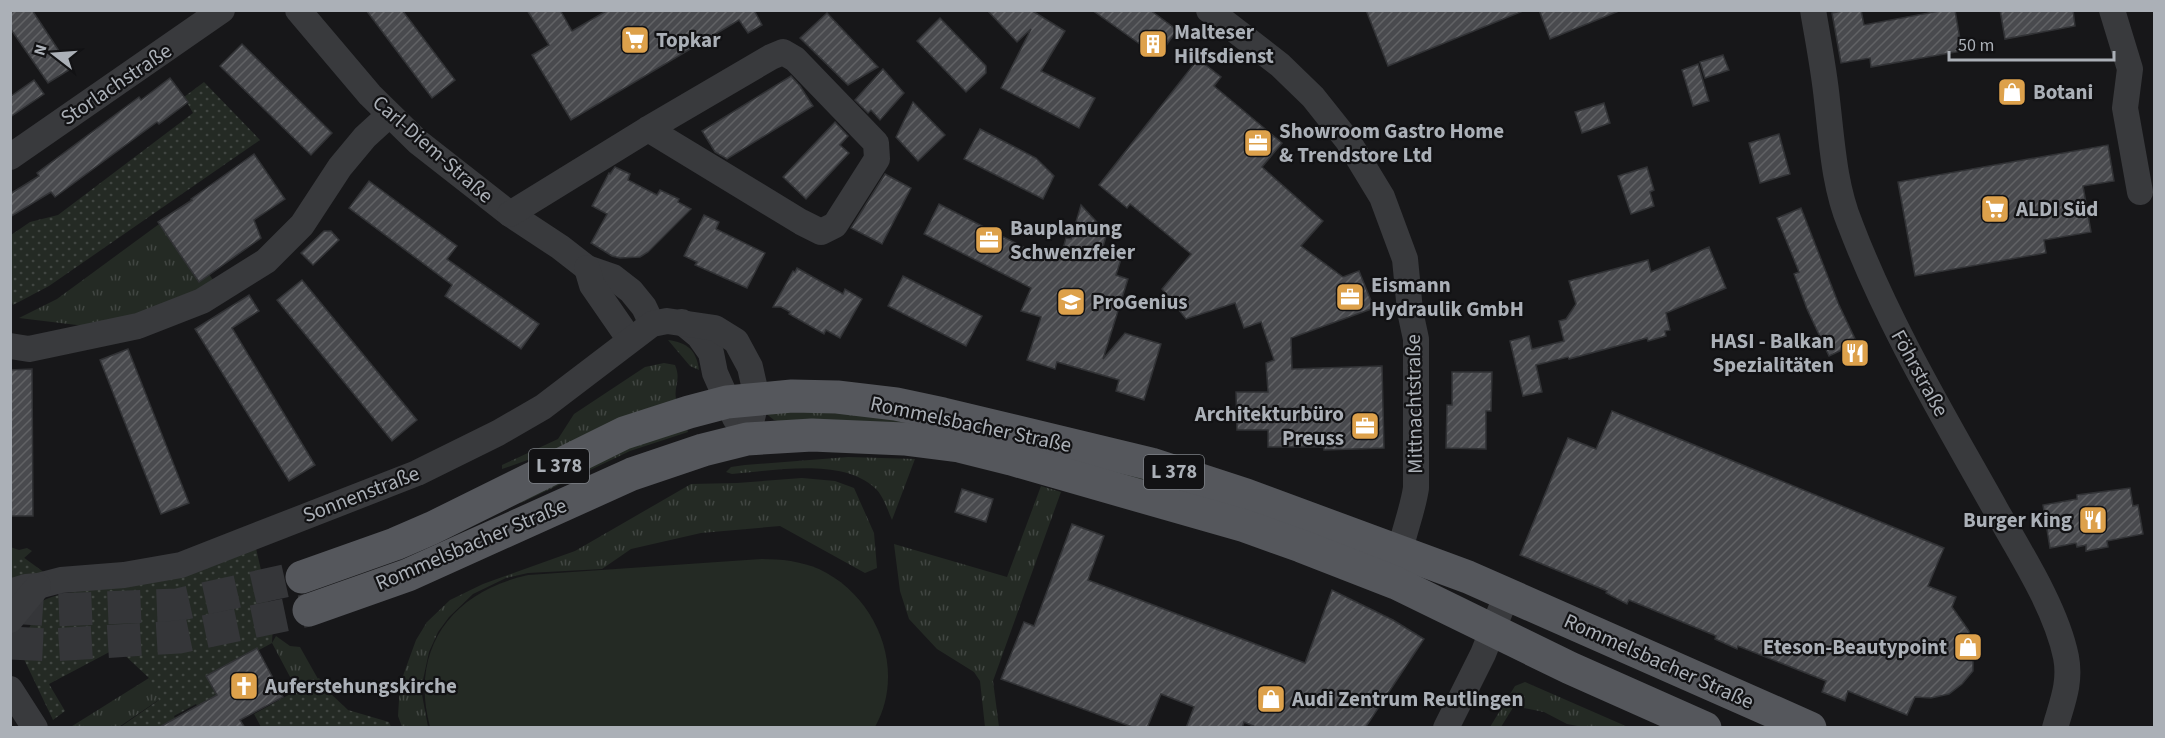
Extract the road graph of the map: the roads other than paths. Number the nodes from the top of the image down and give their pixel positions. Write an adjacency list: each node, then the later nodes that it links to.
1 (222, 10): 8 (street, Storlachstraße)
2 (298, 10): 6 (street, Carl-Diem-Straße)
3 (1209, 10): 18 (street, Mittnachtstraße)
4 (1814, 10): 28 (street, Föhrstraße)
5 (2112, 10): 9 (street)
6 (389, 115): 10 (street, Carl-Diem-Straße); 15 (street)
7 (648, 129): 7 (street); 10 (street)
8 (10, 157)
9 (2139, 192)
10 (510, 214): 11 (street, Carl-Diem-Straße)
11 (587, 268): 13 (street, Carl-Diem-Straße); 14 (street, Carl-Diem-Straße)
12 (682, 322): 13 (street); 16 (street); 16 (street)
13 (652, 324): 14 (street, Sonnenstraße)
14 (630, 340): 21 (street, Sonnenstraße)
15 (10, 346)
16 (742, 400): 17 (street); 18 (main road, Rommelsbacher Straße / L 378); 19 (main road, Rommelsbacher Straße / L 378)
17 (747, 439): 20 (main road, Rommelsbacher Straße / L 378); 24 (main road, Rommelsbacher Straße / L 378)
18 (1399, 550): 20 (street, Mittnachtstraße); 23 (main road, Rommelsbacher Straße / L 378)
19 (302, 577)
20 (1396, 583): 26 (main road, Rommelsbacher Straße / L 378)
21 (38, 586): 22 (street, Sonnenstraße); 25 (street)
22 (10, 592)
23 (1507, 594): 26 (street); 32 (main road, Rommelsbacher Straße / L 378)
24 (309, 610)
25 (10, 620)
26 (1492, 630): 30 (street); 31 (main road, Rommelsbacher Straße / L 378)
27 (10, 689): 29 (street)
28 (2055, 724)
29 (36, 728)
30 (1446, 728)
31 (1705, 728)
32 (1810, 728)

